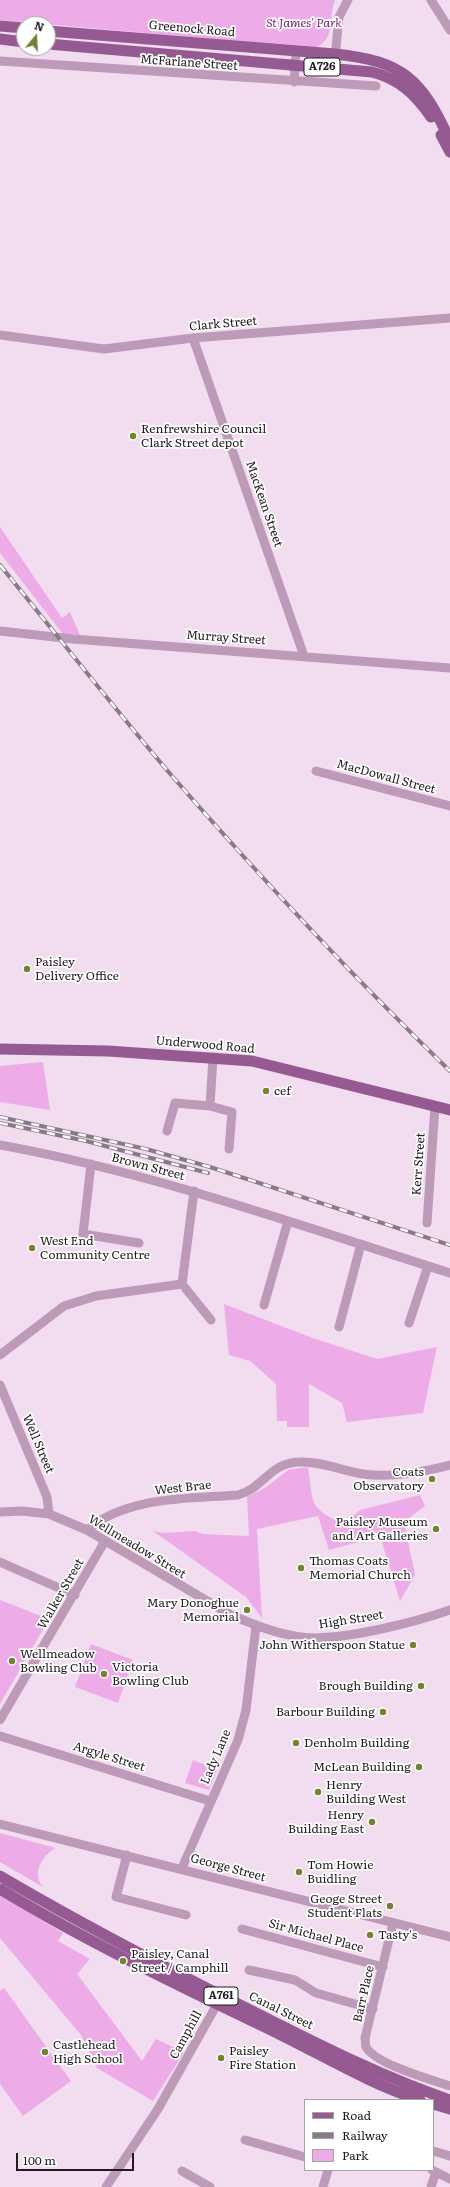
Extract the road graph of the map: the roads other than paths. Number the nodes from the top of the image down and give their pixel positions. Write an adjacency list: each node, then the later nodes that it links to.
1 (348, 0): 11 (street)
2 (431, 0): 5 (street)
3 (0, 26): 4 (main road)
4 (16, 27)
5 (450, 30)
6 (56, 31): 10 (main road, Greenock Road / A726)
7 (0, 39): 8 (main road)
8 (16, 41)
9 (56, 45): 13 (main road, A726)
10 (296, 51): 11 (main road, Greenock Road / A726); 13 (street)
11 (335, 54): 14 (street); 17 (main road, Greenock Road / A726)
12 (0, 61): 15 (street, McFarlane Street)
13 (295, 65): 14 (main road, A726); 15 (street)
14 (334, 68): 18 (main road, A726)
15 (294, 82): 16 (street, McFarlane Street)
16 (376, 86)
17 (450, 141)
18 (450, 152)
19 (450, 318): 21 (street, Clark Street)
20 (0, 335): 21 (street, Clark Street)
21 (193, 338): 23 (street, MacKean Street)
22 (0, 631): 23 (street, Murray Street)
23 (304, 656): 24 (street, Murray Street)
24 (450, 668)
25 (316, 770): 26 (street, MacDowall Street)
26 (450, 806)
27 (0, 1049): 28 (main road, Underwood Road)
28 (213, 1057): 29 (street); 30 (main road, Underwood Road)
29 (210, 1106): 32 (street); 34 (street)
30 (435, 1106): 31 (main road, Underwood Road); 38 (street, Kerr Street)
31 (450, 1110)
32 (167, 1131)
33 (0, 1144): 35 (street, Brown Street)
34 (229, 1149)
35 (91, 1164): 36 (street, Brown Street); 39 (street)
36 (194, 1191): 37 (street, Brown Street); 43 (street)
37 (288, 1222): 40 (street, Brown Street); 44 (street)
38 (427, 1223)
39 (140, 1243)
40 (361, 1244): 41 (street, Brown Street); 47 (street)
41 (428, 1266): 42 (street, Brown Street); 46 (street)
42 (450, 1273)
43 (182, 1284): 45 (street); 48 (street)
44 (264, 1305)
45 (211, 1320)
46 (409, 1323)
47 (339, 1327)
48 (0, 1355)
49 (0, 1385): 52 (street, Well Street)
50 (450, 1465): 53 (street, West Brae)
51 (0, 1512): 52 (street, Wellmeadow Street)
52 (49, 1514): 53 (street, Wellmeadow Street)
53 (87, 1530): 54 (street, Wellmeadow Street)
54 (105, 1541): 56 (street, Walker Street); 58 (street, Wellmeadow Street)
55 (0, 1562): 56 (street)
56 (75, 1595): 59 (street, Walker Street)
57 (450, 1610): 58 (street, High Street)
58 (256, 1626): 61 (street, Lady Lane)
59 (0, 1720)
60 (0, 1736): 61 (street, Argyle Street)
61 (210, 1801): 64 (street, Lady Lane)
62 (0, 1824): 63 (street, George Street)
63 (127, 1855): 64 (street, George Street); 67 (street)
64 (182, 1868): 68 (street, George Street)
65 (0, 1876): 73 (main road, Canal Street / A761)
66 (0, 1889): 73 (main road, Canal Street / A761)
67 (186, 1915)
68 (393, 1923): 70 (street, George Street); 71 (street, Barr Place)
69 (242, 1929): 71 (street, Sir Michael Place)
70 (450, 1937)
71 (383, 1966): 74 (street, Barr Place)
72 (249, 1970): 74 (street)
73 (219, 2000): 76 (main road, Canal Street / A761); 77 (main road, Canal Street / A761); 88 (street, Camphill)
74 (373, 2009): 75 (street, Barr Place)
75 (450, 2086)
76 (418, 2099)
77 (450, 2100)
78 (434, 2104): 79 (main road)
79 (450, 2110)
80 (245, 2140): 83 (street)
81 (434, 2151): 82 (street)
82 (450, 2155)
83 (304, 2157)
84 (182, 2171): 89 (street)
85 (328, 2171): 90 (street)
86 (434, 2171): 87 (street); 91 (street)
87 (450, 2179)
88 (106, 2187)
89 (210, 2187)
90 (323, 2187)
91 (431, 2187)

